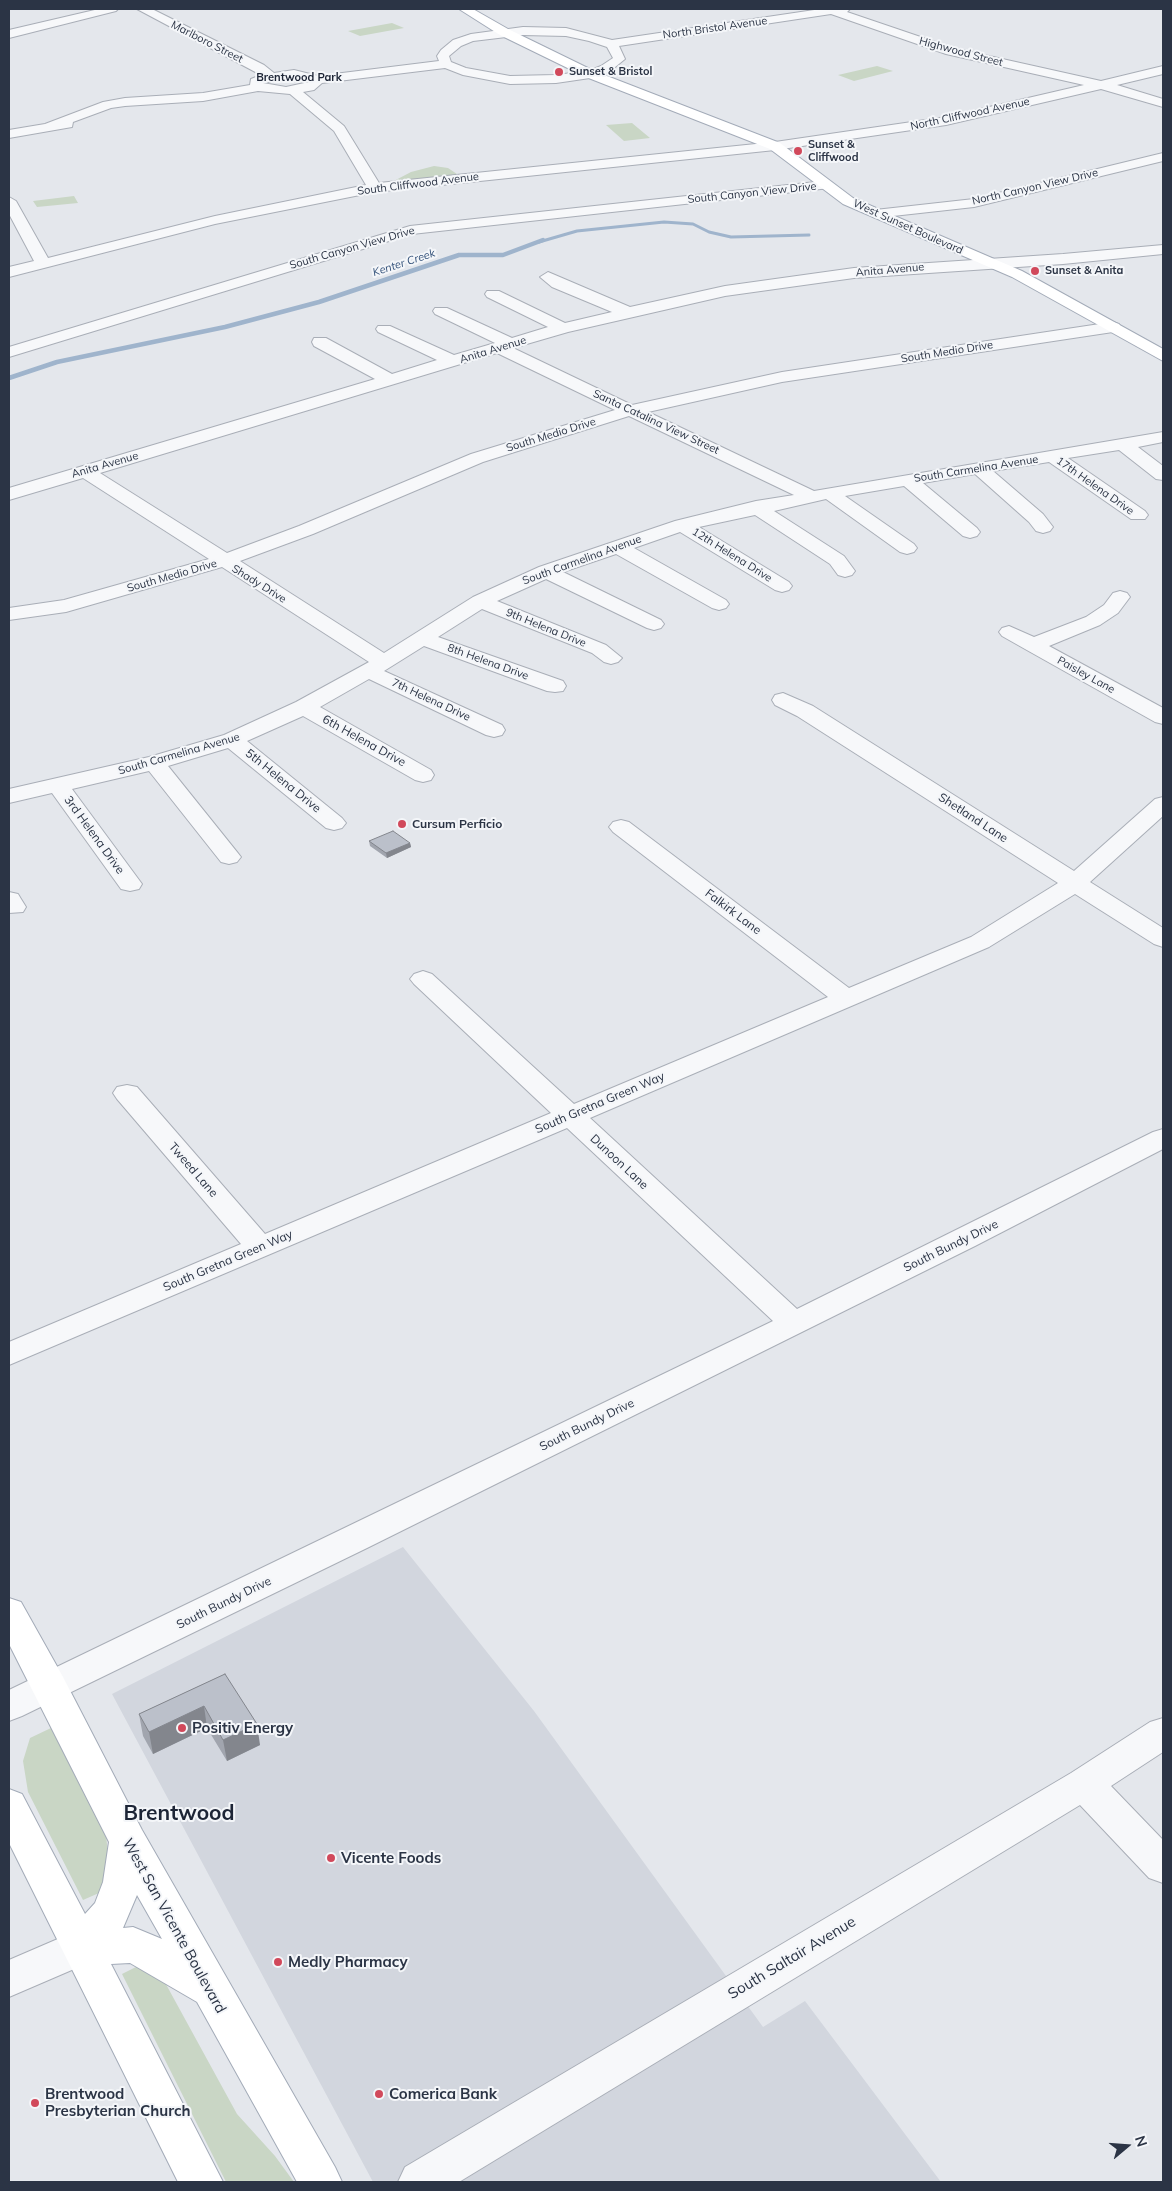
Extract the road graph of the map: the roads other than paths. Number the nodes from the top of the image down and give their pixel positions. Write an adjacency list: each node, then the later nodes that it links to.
1 (112, 9): 7 (street)
2 (143, 9): 12 (street, Marlboro Street)
3 (466, 9): 6 (main road, West Sunset Boulevard)
4 (848, 9): 5 (street, North Bristol Avenue)
5 (829, 10): 8 (street, North Bristol Avenue); 14 (street, Highwood Street)
6 (504, 32): 8 (street); 9 (street); 11 (main road, West Sunset Boulevard)
7 (9, 34)
8 (611, 44): 11 (street)
9 (446, 64): 11 (street); 13 (street)
10 (1163, 70): 14 (street, North Cliffwood Avenue)
11 (590, 74): 23 (main road, West Sunset Boulevard)
12 (270, 76): 13 (street); 15 (street)
13 (315, 80): 16 (street)
14 (1099, 85): 18 (street); 23 (street, North Cliffwood Avenue)
15 (259, 87): 16 (street); 17 (street)
16 (294, 91): 26 (street)
17 (203, 97): 19 (street); 21 (street)
18 (1163, 103)
19 (153, 114)
20 (102, 120): 21 (street)
21 (50, 126): 22 (street)
22 (9, 134)
23 (775, 146): 25 (main road, West Sunset Boulevard); 26 (street, South Cliffwood Avenue)
24 (1163, 157): 28 (street, North Canyon View Drive)
25 (825, 185): 28 (main road, West Sunset Boulevard); 42 (street, South Canyon View Drive)
26 (375, 188): 30 (street, South Cliffwood Avenue)
27 (9, 202): 30 (street)
28 (875, 214): 31 (main road, West Sunset Boulevard)
29 (1163, 249): 31 (street, Anita Avenue)
30 (43, 263): 32 (street, South Cliffwood Avenue)
31 (990, 263): 36 (street, Anita Avenue); 37 (main road, West Sunset Boulevard)
32 (9, 272)
33 (548, 277): 36 (street)
34 (493, 294): 38 (street)
35 (441, 311): 41 (street, Santa Catalina View Street)
36 (627, 312): 38 (street, Anita Avenue)
37 (1113, 327): 43 (main road, West Sunset Boulevard); 46 (street, South Medio Drive)
38 (563, 328): 41 (street, Anita Avenue)
39 (384, 329): 44 (street)
40 (320, 342): 45 (street)
41 (505, 346): 44 (street, Anita Avenue); 46 (street, Santa Catalina View Street)
42 (9, 352)
43 (1163, 356)
44 (454, 362): 45 (street, Anita Avenue)
45 (392, 381): 51 (street, Anita Avenue)
46 (632, 410): 55 (street, Santa Catalina View Street); 63 (street, South Medio Drive)
47 (1163, 437): 48 (street, South Carmelina Avenue)
48 (1123, 444): 49 (street, South Carmelina Avenue); 52 (street)
49 (1053, 456): 50 (street, South Carmelina Avenue); 57 (street, 17th Helena Drive)
50 (980, 469): 53 (street, South Carmelina Avenue); 59 (street)
51 (85, 471): 54 (street, Anita Avenue); 63 (street, Shady Drive)
52 (1163, 475)
53 (908, 480): 55 (street, South Carmelina Avenue); 60 (street)
54 (9, 494)
55 (821, 495): 56 (street, South Carmelina Avenue); 62 (street, Santa Catalina View Street)
56 (756, 507): 58 (street, South Carmelina Avenue); 65 (street)
57 (1138, 515)
58 (682, 525): 61 (street, South Carmelina Avenue); 66 (street, 12th Helena Drive)
59 (1043, 527)
60 (970, 532)
61 (616, 546): 64 (street, South Carmelina Avenue); 69 (street)
62 (907, 548)
63 (223, 561): 70 (street, South Medio Drive); 76 (street, Shady Drive)
64 (546, 571): 68 (street, South Carmelina Avenue); 71 (street)
65 (845, 571)
66 (782, 586)
67 (1120, 597): 74 (street)
68 (480, 601): 73 (street, South Carmelina Avenue); 75 (street, 9th Helena Drive)
69 (720, 604)
70 (9, 614)
71 (654, 624)
72 (1008, 632): 74 (street, Paisley Lane)
73 (422, 638): 76 (street, South Carmelina Avenue); 77 (street, 8th Helena Drive)
74 (1032, 646): 80 (street, Paisley Lane)
75 (611, 658)
76 (376, 666): 79 (street, South Carmelina Avenue); 81 (street, 7th Helena Drive)
77 (554, 686)
78 (783, 700): 91 (street, Shetland Lane)
79 (304, 707): 82 (street, South Carmelina Avenue); 84 (street, 6th Helena Drive)
80 (1163, 717)
81 (494, 730)
82 (232, 740): 83 (street, South Carmelina Avenue); 88 (street, 5th Helena Drive)
83 (154, 763): 85 (street, South Carmelina Avenue); 90 (street)
84 (424, 775)
85 (58, 786): 86 (street, South Carmelina Avenue); 92 (street, 3rd Helena Drive)
86 (9, 796)
87 (1163, 804): 91 (street, South Gretna Green Way)
88 (334, 823)
89 (621, 827): 95 (street, Falkirk Lane)
90 (228, 857)
91 (1075, 883): 93 (street, Shetland Lane); 95 (street, South Gretna Green Way)
92 (130, 884)
93 (1163, 939)
94 (423, 979): 97 (street, Dunoon Lane)
95 (845, 997): 97 (street, South Gretna Green Way)
96 (127, 1093): 99 (street, Tweed Lane)
97 (570, 1117): 99 (street, South Gretna Green Way); 100 (street, Dunoon Lane)
98 (1163, 1138): 100 (street, South Bundy Drive)
99 (260, 1247): 101 (street, South Gretna Green Way)
100 (794, 1323): 103 (street, South Bundy Drive)
101 (9, 1354)
102 (9, 1612): 103 (main road, West San Vicente Boulevard)
103 (50, 1687): 104 (street, South Bundy Drive); 108 (main road, West San Vicente Boulevard)
104 (9, 1706)
105 (1163, 1733): 106 (street, South Saltair Avenue)
106 (1084, 1784): 109 (street); 115 (street, South Saltair Avenue)
107 (9, 1805): 110 (main road)
108 (128, 1842): 110 (main road); 112 (main road, West San Vicente Boulevard)
109 (1163, 1866)
110 (81, 1947): 111 (street); 112 (main road); 113 (main road)
111 (9, 1979)
112 (209, 1990): 114 (main road, West San Vicente Boulevard)
113 (201, 2182)
114 (320, 2182)
115 (420, 2182)

